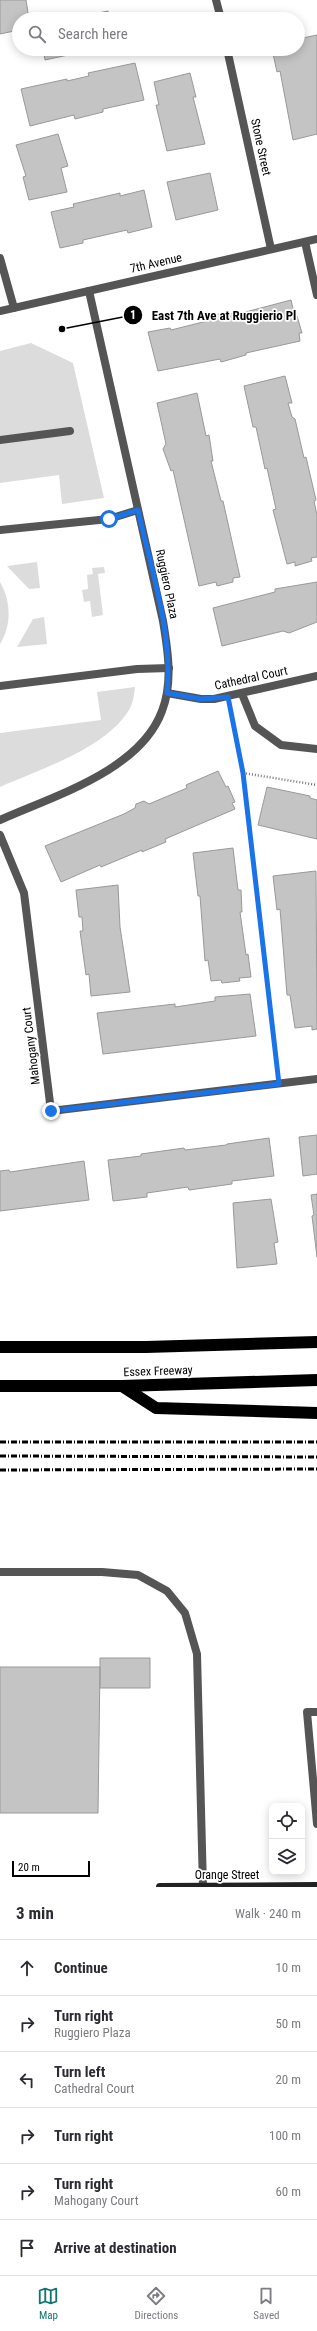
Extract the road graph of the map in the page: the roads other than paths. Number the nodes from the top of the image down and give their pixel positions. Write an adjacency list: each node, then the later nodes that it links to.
1 (216, 0): 2 (street)
2 (219, 12)
3 (229, 56): 6 (street, Stone Street)
4 (317, 239): 5 (street, 7th Avenue)
5 (305, 242): 6 (street, 7th Avenue); 9 (street)
6 (271, 249): 8 (street, 7th Avenue)
7 (0, 258): 10 (street)
8 (89, 291): 10 (street, 7th Avenue); 14 (street, Ruggiero Plaza)
9 (317, 295)
10 (14, 308): 11 (street, 7th Avenue)
11 (0, 311)
12 (70, 431): 13 (street)
13 (0, 440)
14 (138, 510): 15 (street); 16 (street, Ruggiero Plaza)
15 (0, 530)
16 (168, 668): 18 (street); 19 (street, Ruggiero Plaza)
17 (317, 676): 20 (street, Cathedral Court)
18 (0, 686)
19 (167, 693): 20 (street, Cathedral Court); 22 (street, Ruggiero Plaza)
20 (242, 694): 21 (street)
21 (317, 749)
22 (0, 820)
23 (0, 835): 24 (street, Mahogany Court)
24 (317, 1079)
25 (317, 1342): 26 (highway, Essex Freeway)
26 (0, 1347)
27 (317, 1380): 29 (highway, Essex Freeway)
28 (0, 1386): 29 (highway, Essex Freeway)
29 (122, 1386): 30 (highway)
30 (317, 1413)
31 (0, 1572): 36 (street)
32 (317, 1712): 33 (street)
33 (317, 1824)
34 (317, 1886): 37 (main road, Orange Street)
35 (160, 1887): 36 (main road, Orange Street)
36 (203, 1887): 37 (main road, Orange Street)
37 (302, 1887)

